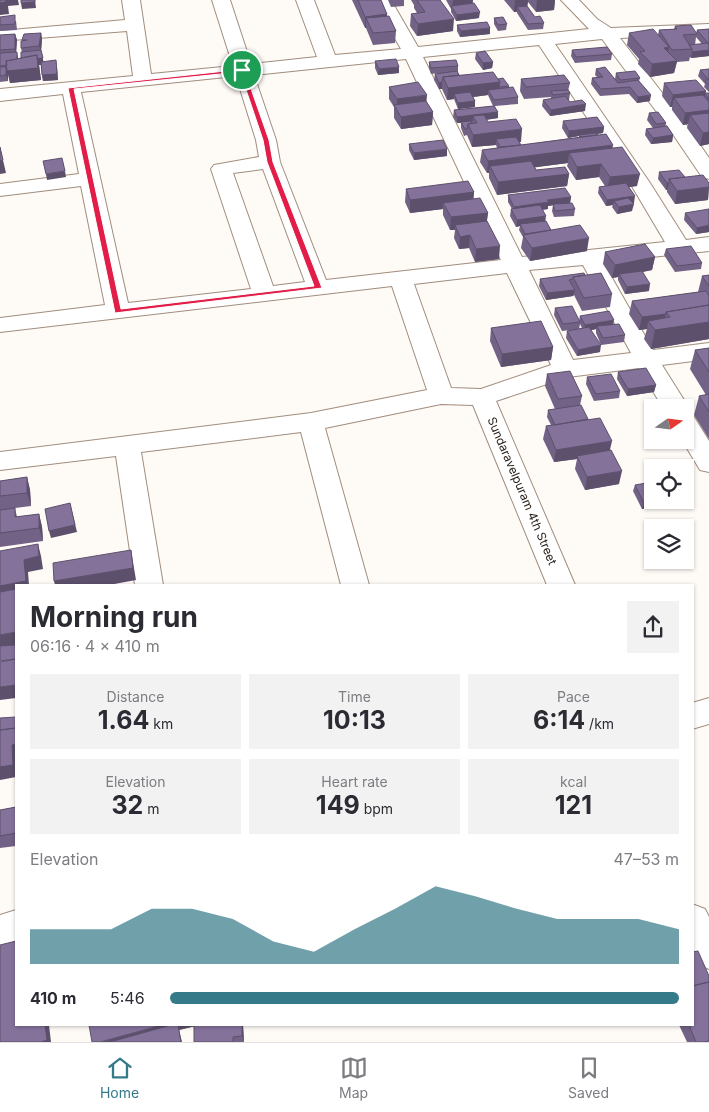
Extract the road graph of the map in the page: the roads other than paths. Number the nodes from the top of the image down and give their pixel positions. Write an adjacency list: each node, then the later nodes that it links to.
1 (131, 0): 6 (street)
2 (221, 0): 13 (street)
3 (305, 0): 12 (street)
4 (382, 0): 11 (street)
5 (570, 0): 8 (street)
6 (134, 26): 9 (street); 14 (street)
7 (709, 29): 8 (street)
8 (607, 33): 10 (street); 18 (street)
9 (0, 36)
10 (544, 40): 11 (street); 22 (street)
11 (412, 53): 12 (street); 24 (street)
12 (328, 62): 13 (street)
13 (242, 70): 14 (street); 17 (street)
14 (143, 80): 15 (street)
15 (70, 88): 16 (street); 19 (street)
16 (0, 95)
17 (270, 162): 26 (street); 27 (street)
18 (709, 173)
19 (90, 179): 20 (street); 28 (street)
20 (0, 190)
21 (709, 244): 22 (street)
22 (680, 247): 23 (street)
23 (590, 257): 24 (street); 31 (street)
24 (515, 265): 25 (street); 32 (street)
25 (401, 278): 26 (street); 33 (street)
26 (318, 288): 27 (street)
27 (264, 294): 28 (street)
28 (118, 311): 29 (street)
29 (0, 325)
30 (709, 351): 31 (street)
31 (646, 359): 32 (street); 35 (street)
32 (565, 370): 34 (street)
33 (441, 396): 34 (street); 36 (street)
34 (482, 397): 43 (street, Sundaravelpuram 4th Street)
35 (670, 399)
36 (311, 422): 38 (street); 42 (street)
37 (694, 438): 40 (street)
38 (126, 445): 39 (street); 41 (street)
39 (0, 461)
40 (709, 463)
41 (149, 584)
42 (355, 584)
43 (561, 584)
44 (709, 712): 45 (street)
45 (694, 716)
46 (694, 925): 49 (street)
47 (15, 927): 48 (street)
48 (0, 932)
49 (709, 951)

